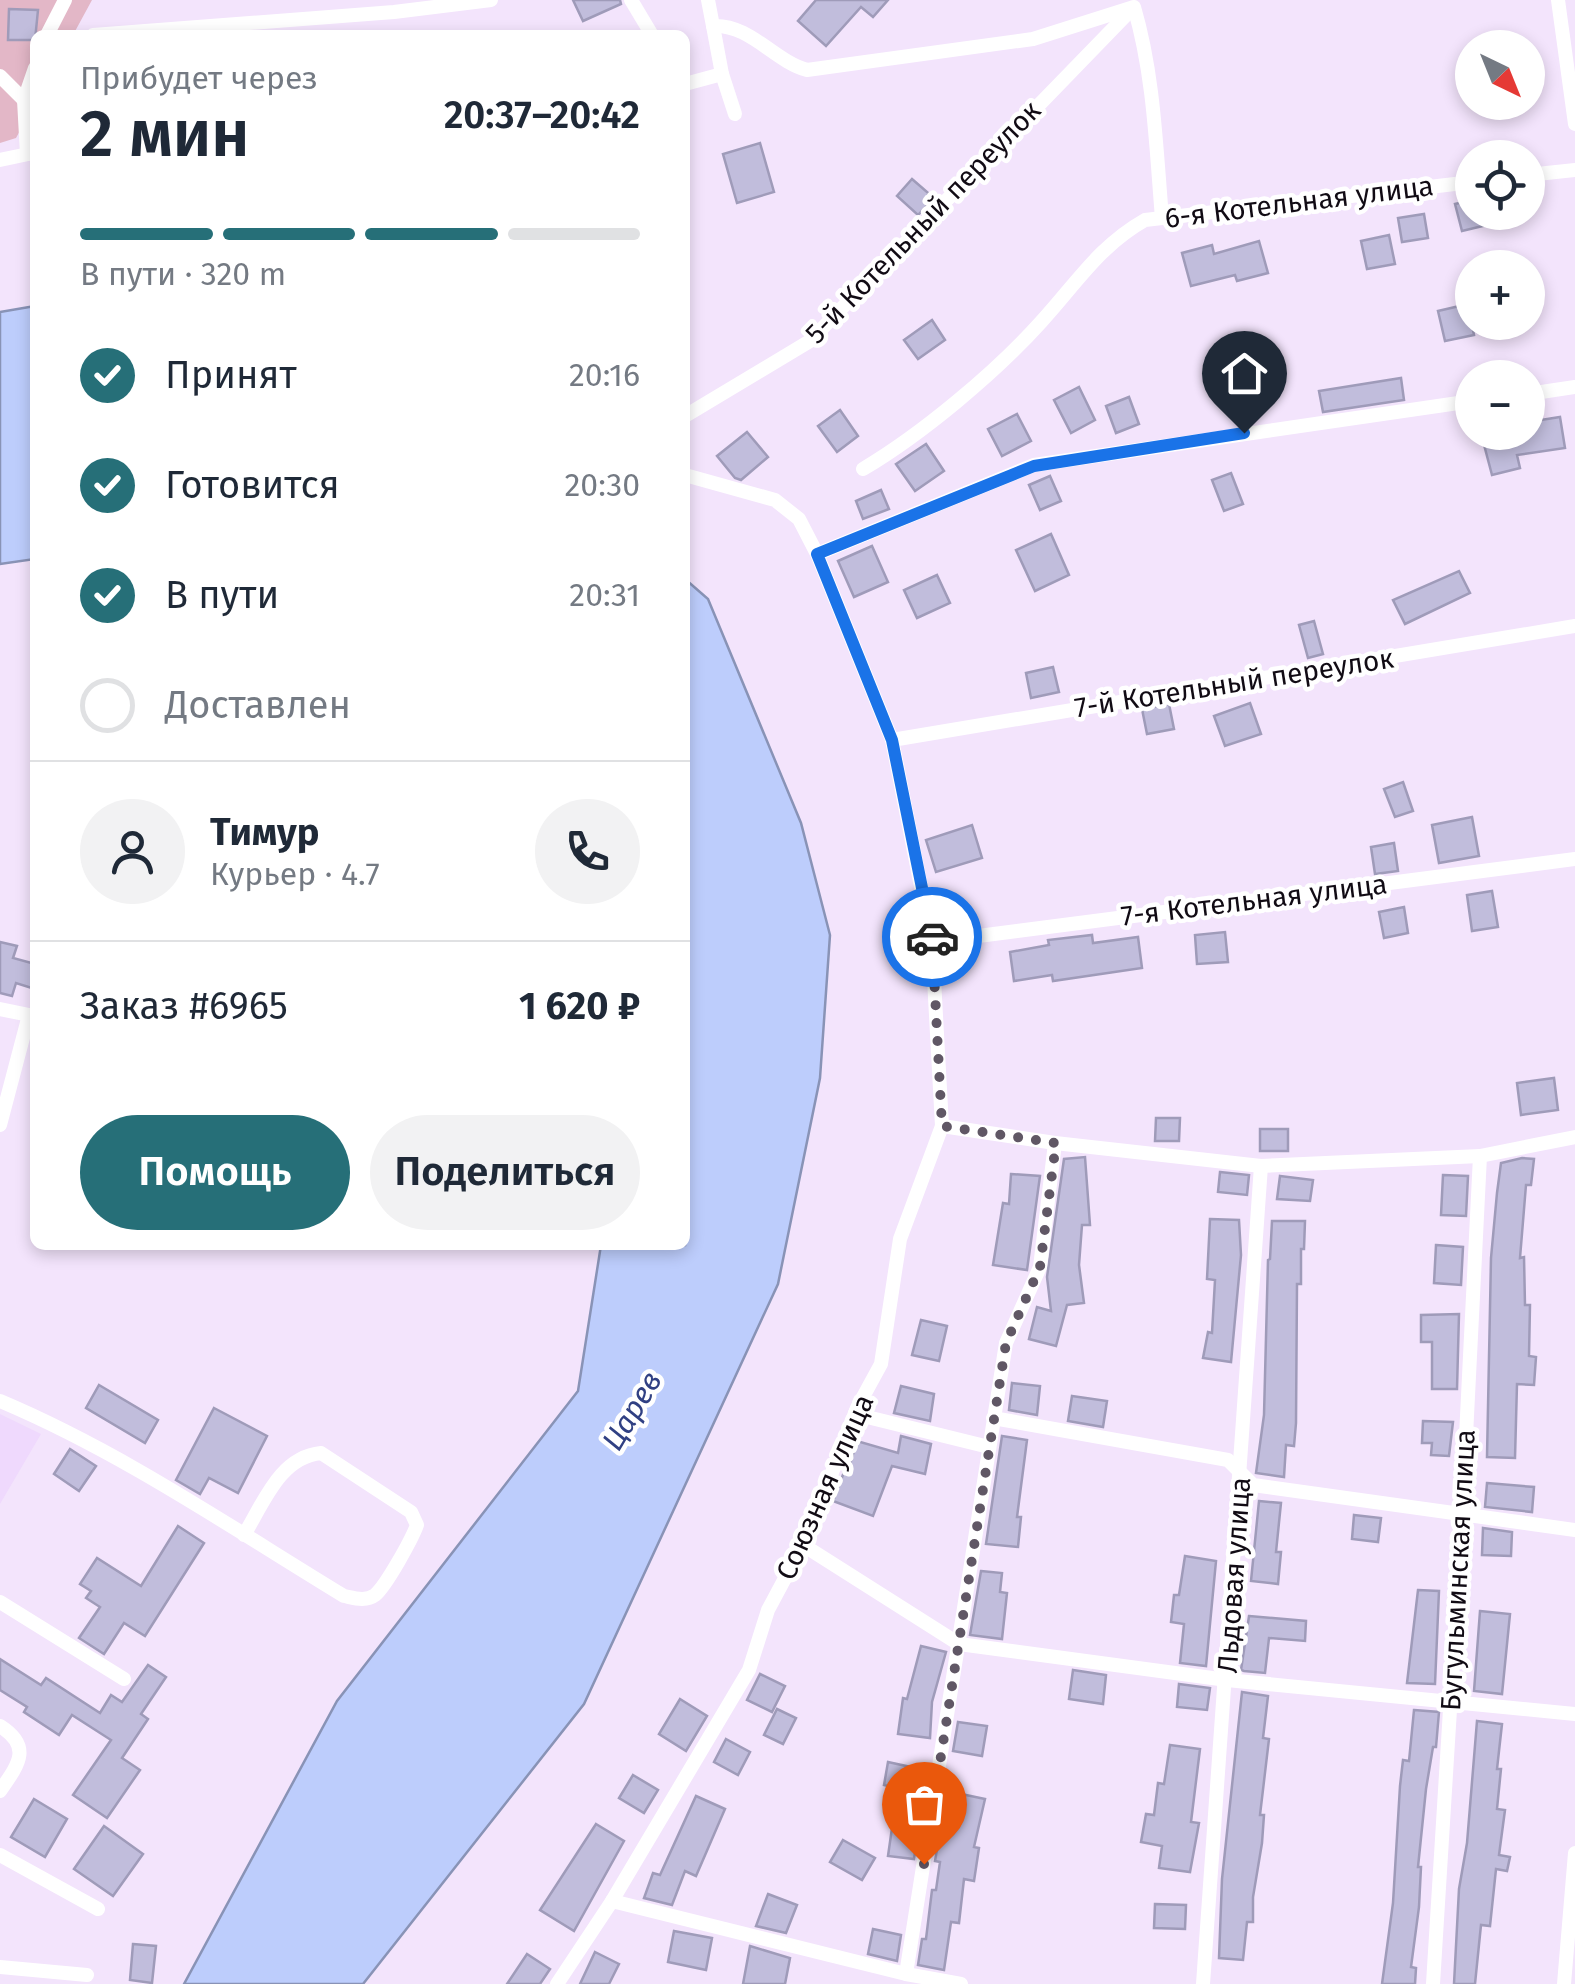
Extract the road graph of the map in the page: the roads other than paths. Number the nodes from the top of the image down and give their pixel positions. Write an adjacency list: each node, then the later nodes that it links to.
1 (65, 0): 8 (street)
2 (491, 0): 9 (street)
3 (631, 0): 10 (street)
4 (708, 0): 7 (street)
5 (1558, 0): 17 (street)
6 (1136, 3): 7 (street); 24 (street); 28 (street, 5-й Котельный переулок)
7 (713, 26): 11 (street)
8 (49, 30)
9 (158, 30)
10 (649, 30)
11 (722, 74): 14 (street); 16 (street)
12 (0, 76): 15 (street)
13 (30, 83): 15 (street)
14 (690, 83)
15 (24, 100): 18 (street)
16 (734, 114)
17 (1575, 124)
18 (30, 145)
19 (30, 153): 20 (street)
20 (0, 160)
21 (1575, 170): 22 (street)
22 (1545, 173)
23 (1455, 184): 24 (street, 6-я Котельная улица)
24 (1162, 218): 29 (street, 6-я Котельная улица)
25 (1575, 387): 26 (street)
26 (1545, 391)
27 (1455, 404): 31 (street)
28 (690, 413)
29 (862, 468)
30 (690, 476): 31 (street, Союзная улица)
31 (817, 554): 33 (street, Союзная улица)
32 (1575, 626): 33 (street, 7-й Котельный переулок)
33 (892, 740): 35 (street, Союзная улица)
34 (1575, 858): 35 (street, 7-я Котельная улица)
35 (932, 942): 40 (street, Союзная улица)
36 (0, 1009): 37 (street)
37 (30, 1016)
38 (30, 1023): 39 (street)
39 (0, 1126)
40 (942, 1126): 42 (street); 46 (street, Союзная улица)
41 (1575, 1137): 43 (street)
42 (1056, 1143): 44 (street); 47 (street)
43 (1480, 1156): 44 (street); 50 (street, Бугульминская улица)
44 (1261, 1166): 49 (street, Льдовая улица)
45 (0, 1400): 52 (street)
46 (855, 1414): 48 (street); 53 (street, Союзная улица)
47 (993, 1418): 48 (street); 49 (street)
48 (989, 1447): 55 (street)
49 (1242, 1475): 50 (street); 57 (street, Льдовая улица)
50 (1462, 1516): 51 (street); 58 (street, Бугульминская улица)
51 (1575, 1530)
52 (244, 1535): 52 (street)
53 (803, 1545): 55 (street); 64 (street, Союзная улица)
54 (0, 1602): 56 (street)
55 (958, 1644): 57 (street); 67 (street)
56 (124, 1679)
57 (1227, 1680): 58 (street); 71 (street, Льдовая улица)
58 (1450, 1702): 59 (street); 72 (street, Бугульминская улица)
59 (1575, 1714)
60 (0, 1726): 61 (street)
61 (0, 1791)
62 (1575, 1852): 73 (street)
63 (0, 1854): 65 (street)
64 (612, 1902): 67 (street); 69 (street, Союзная улица)
65 (98, 1908)
66 (0, 1966): 68 (street)
67 (906, 1974): 70 (street)
68 (87, 1975)
69 (558, 1984)
70 (962, 1984)
71 (1203, 1984)
72 (1433, 1984)
73 (1564, 1984)

